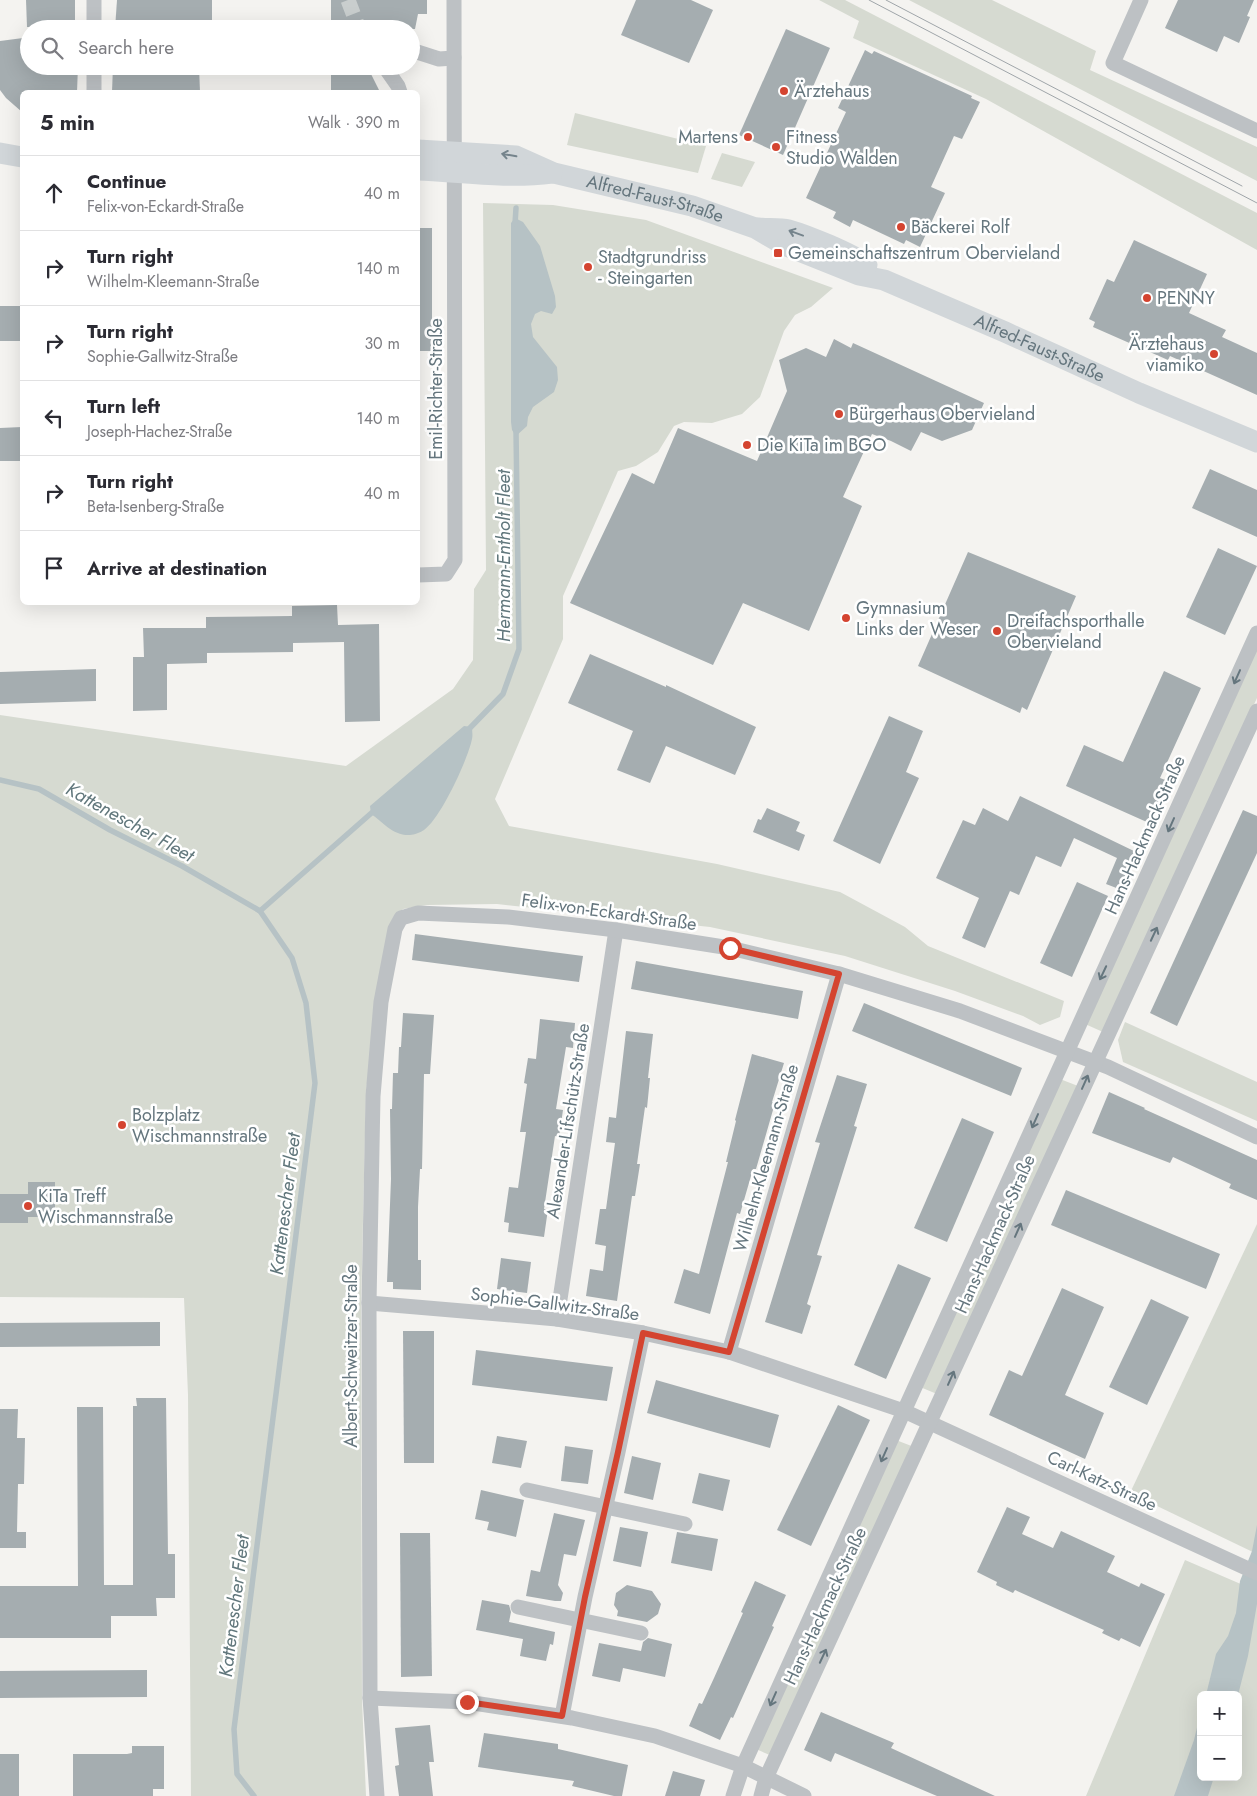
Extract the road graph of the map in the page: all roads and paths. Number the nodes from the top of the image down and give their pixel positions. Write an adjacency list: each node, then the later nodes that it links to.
1 (94, 0): 4 (street)
2 (454, 0): 6 (street)
3 (1141, 0): 11 (street)
4 (94, 20)
5 (420, 53): 6 (street)
6 (454, 58): 15 (street)
7 (94, 75): 9 (street)
8 (390, 75): 10 (street)
9 (94, 90)
10 (399, 90)
11 (1257, 131)
12 (420, 151): 15 (street, Alfred-Faust-Straße)
13 (0, 153): 14 (street)
14 (20, 157)
15 (455, 162): 16 (street, Alfred-Faust-Straße); 17 (street, Alfred-Faust-Straße); 18 (street, Emil-Richter-Straße)
16 (420, 170)
17 (1255, 442)
18 (420, 575)
19 (1257, 633): 24 (street, Hans-Hackmack-Straße, one-way to 24)
20 (1257, 711): 25 (street, Hans-Hackmack-Straße, one-way to 20)
21 (401, 918): 22 (street, Felix-von-Eckardt-Straße); 27 (street, Albert-Schweitzer-Straße)
22 (616, 930): 23 (street, Felix-von-Eckardt-Straße); 28 (street, Alexander-Lifschütz-Straße)
23 (839, 974): 24 (street, Felix-von-Eckardt-Straße); 30 (street, Wilhelm-Kleemann-Straße)
24 (1067, 1052): 25 (street); 31 (street, Hans-Hackmack-Straße, one-way to 31)
25 (1094, 1062): 26 (street); 32 (street, Hans-Hackmack-Straße, one-way to 25)
26 (1257, 1137)
27 (369, 1303): 28 (street, Sophie-Gallwitz-Straße); 40 (street, Albert-Schweitzer-Straße)
28 (556, 1319): 29 (street, Sophie-Gallwitz-Straße)
29 (643, 1333): 30 (street, Sophie-Gallwitz-Straße); 34 (street)
30 (729, 1352): 31 (street, Sophie-Gallwitz-Straße)
31 (904, 1411): 32 (street); 42 (street, Hans-Hackmack-Straße, one-way to 42)
32 (931, 1422): 36 (street, Carl-Katz-Straße); 43 (street, Hans-Hackmack-Straße, one-way to 32)
33 (526, 1490): 34 (street)
34 (606, 1507): 35 (street); 38 (street)
35 (685, 1524)
36 (1257, 1573)
37 (518, 1607): 38 (street)
38 (580, 1620): 39 (street); 41 (street)
39 (641, 1633)
40 (370, 1698): 41 (street); 44 (street, Albert-Schweitzer-Straße)
41 (562, 1716): 42 (street)
42 (743, 1766): 43 (street); 45 (street, Hans-Hackmack-Straße)
43 (766, 1778): 46 (street, Hans-Hackmack-Straße); 47 (street)
44 (377, 1796)
45 (732, 1796)
46 (761, 1796)
47 (804, 1796)

